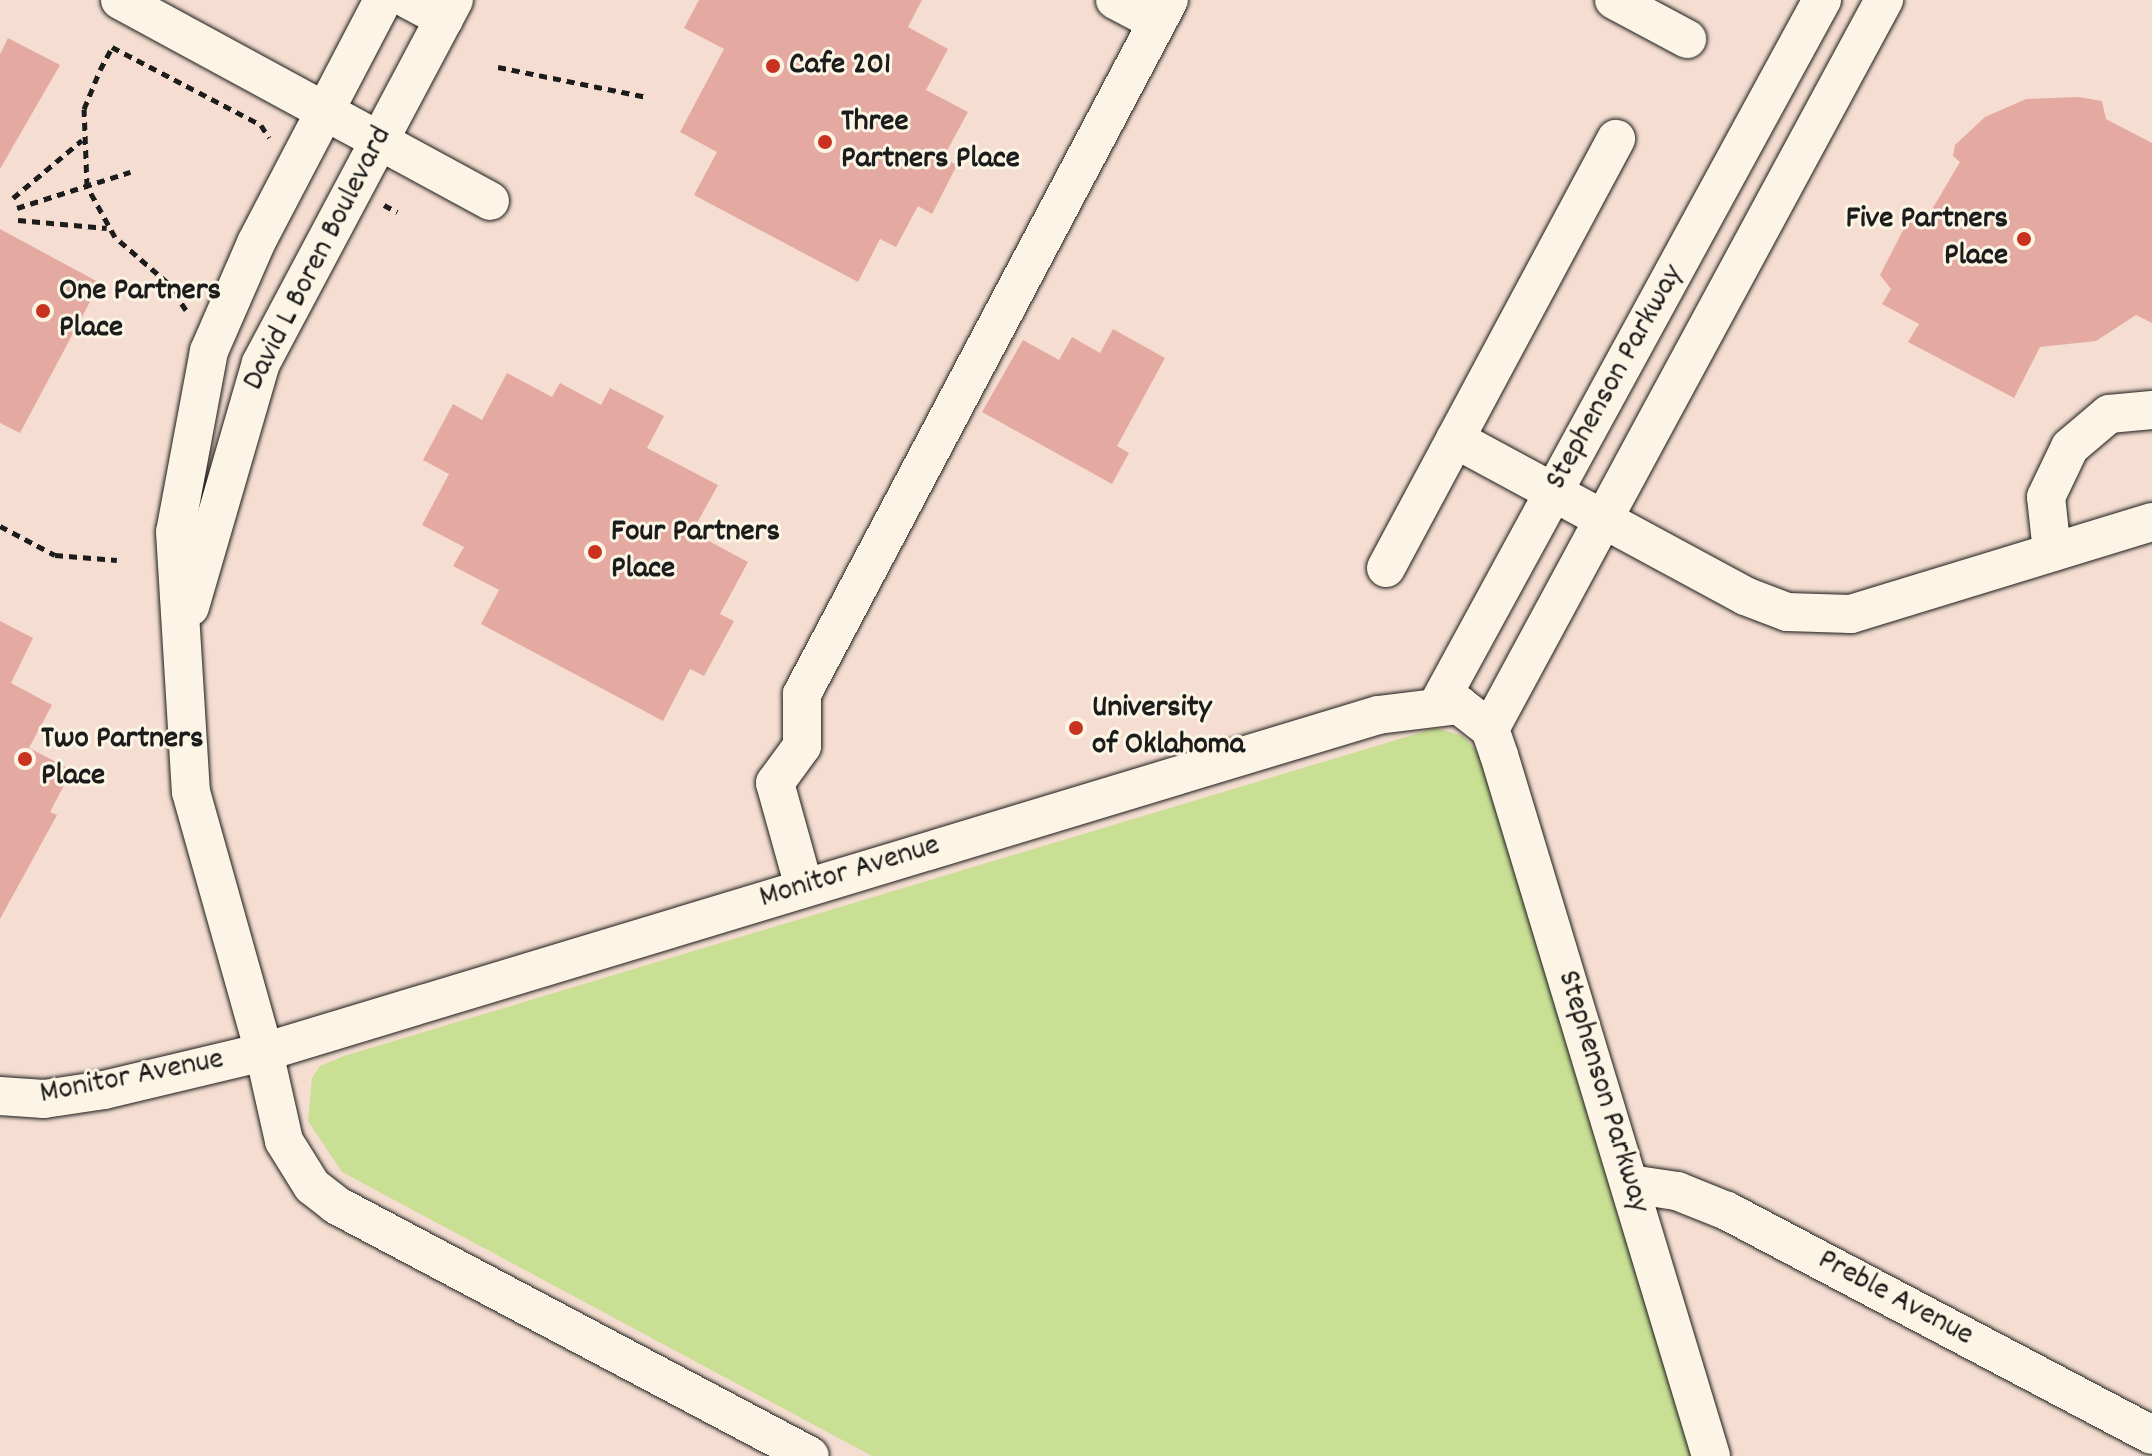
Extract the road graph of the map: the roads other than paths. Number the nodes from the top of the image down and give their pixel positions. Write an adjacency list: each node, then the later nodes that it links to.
1 (120, 0): 11 (street)
2 (383, 0): 11 (street, David L Boren Boulevard)
3 (409, 0): 8 (street)
4 (1115, 0): 9 (street)
5 (1614, 0): 10 (street)
6 (1822, 0): 19 (street, Stephenson Parkway)
7 (1884, 0): 20 (street, Stephenson Parkway)
8 (449, 10): 13 (street, David L Boren Boulevard)
9 (1163, 11): 27 (street)
10 (1687, 39)
11 (325, 110): 13 (street); 15 (street, David L Boren Boulevard)
12 (1616, 139): 18 (street)
13 (377, 141): 14 (street); 16 (street, David L Boren Boulevard)
14 (490, 201)
15 (234, 294): 16 (street); 24 (street, David L Boren Boulevard)
16 (283, 319): 24 (street, David L Boren Boulevard)
17 (2152, 410): 22 (street)
18 (1455, 439): 19 (street); 23 (street)
19 (1553, 492): 20 (street); 25 (street, Stephenson Parkway)
20 (1602, 519): 22 (street); 26 (street, Stephenson Parkway)
21 (2152, 522): 22 (street)
22 (2052, 552)
23 (1386, 568)
24 (185, 622): 28 (street, David L Boren Boulevard)
25 (1438, 704): 26 (street); 27 (street, Monitor Avenue)
26 (1490, 729): 30 (street, Stephenson Parkway)
27 (804, 887): 28 (street, Monitor Avenue)
28 (264, 1052): 29 (street, Monitor Avenue); 32 (street, Monitor Avenue)
29 (0, 1096)
30 (1630, 1184): 31 (street, Preble Avenue); 33 (street, Stephenson Parkway)
31 (2152, 1435)
32 (810, 1456)
33 (1711, 1456)

